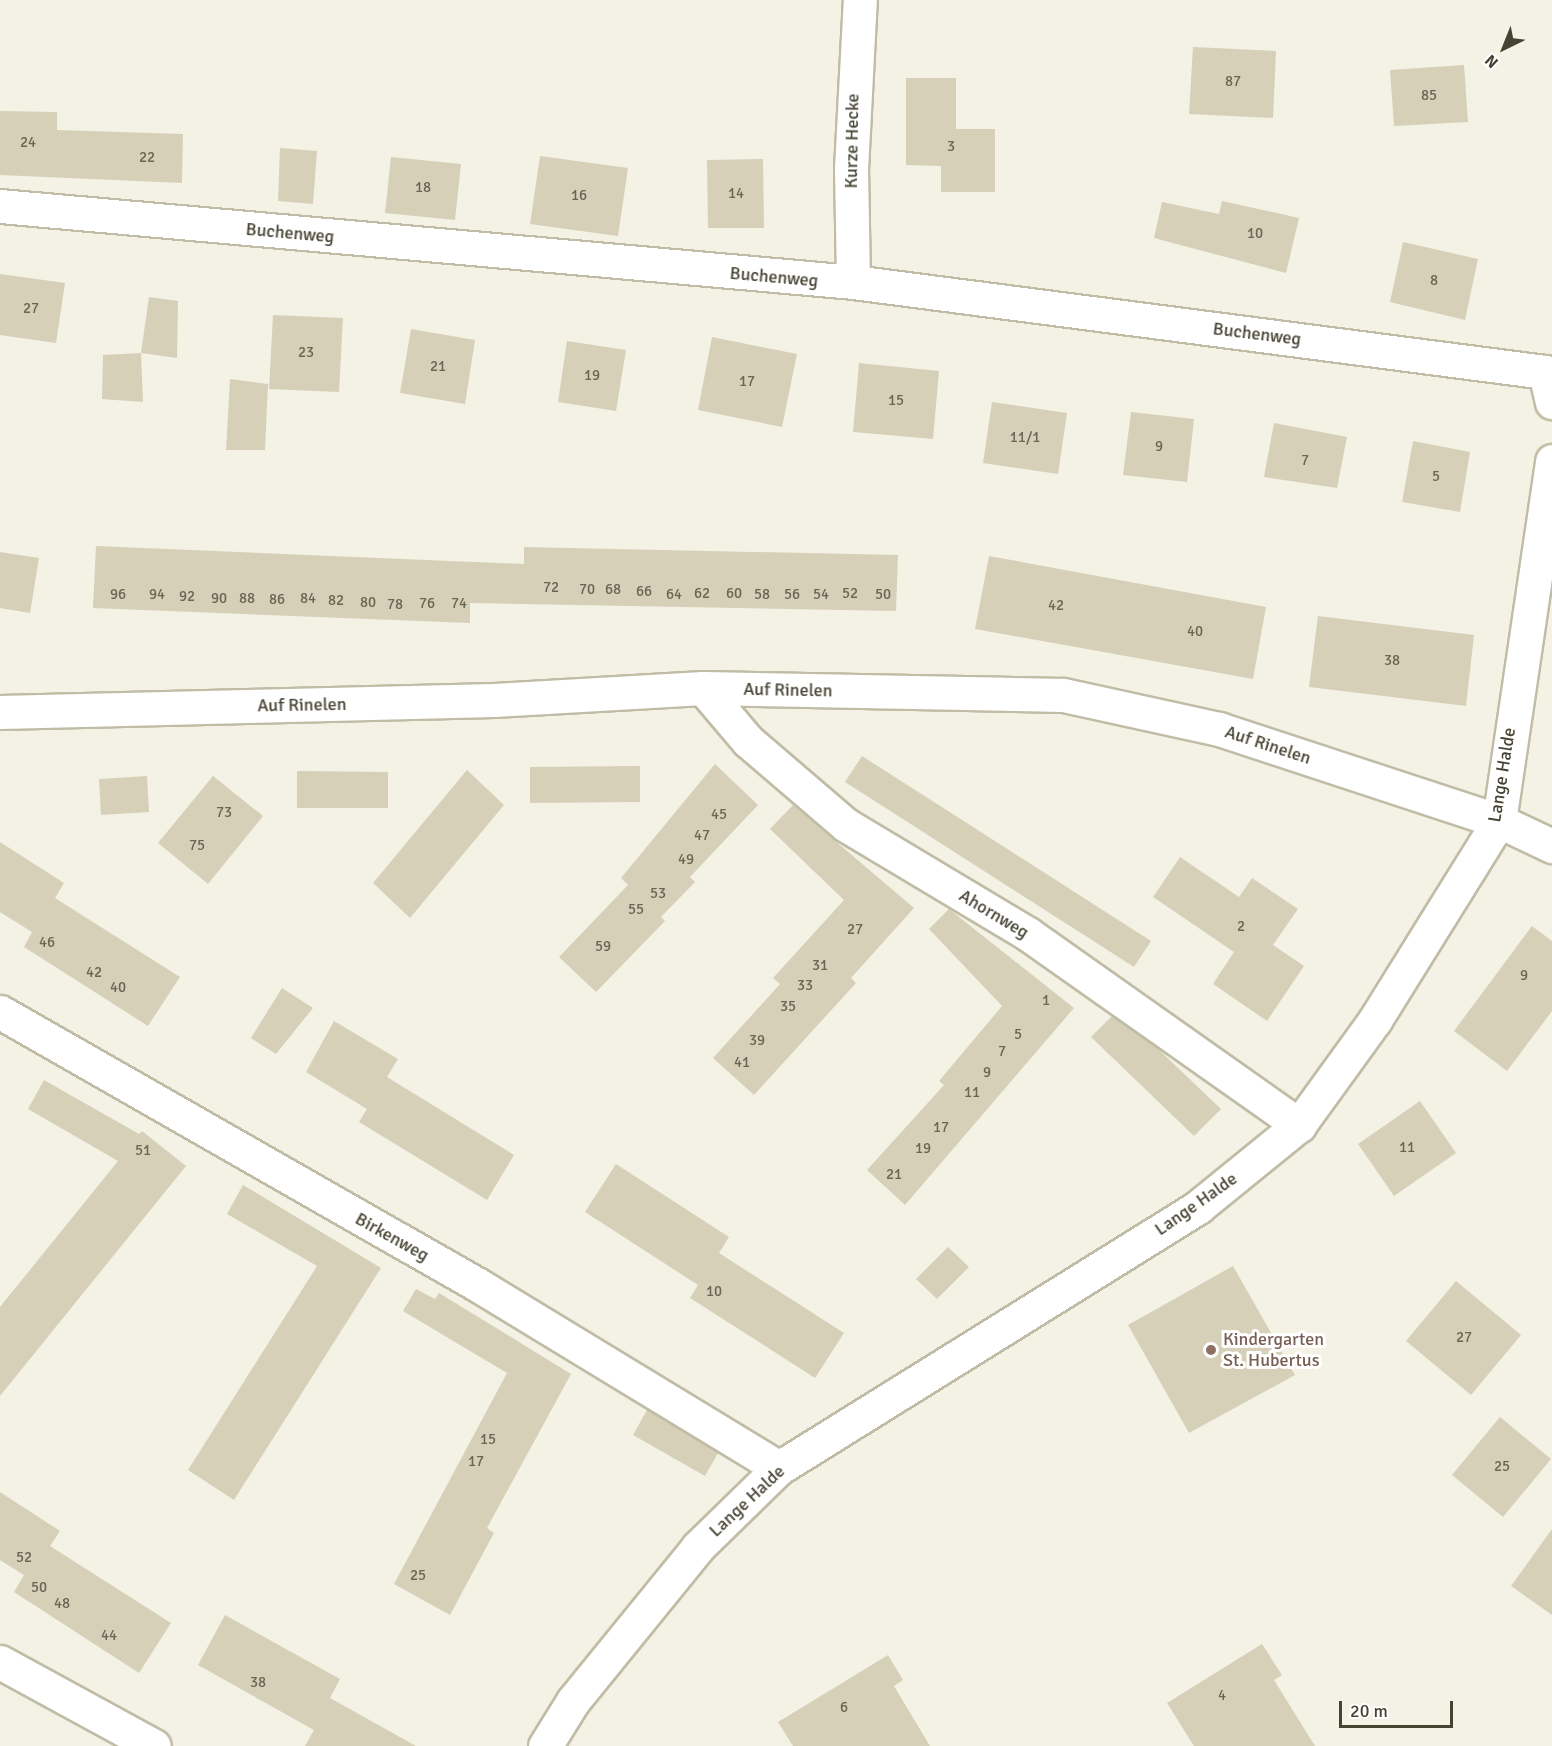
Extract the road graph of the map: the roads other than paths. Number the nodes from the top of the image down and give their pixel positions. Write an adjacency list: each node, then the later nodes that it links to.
1 (860, 0): 3 (street, Kurze Hecke)
2 (0, 206): 3 (street, Buchenweg)
3 (853, 282): 4 (street, Buchenweg)
4 (1549, 387)
5 (1552, 461): 8 (street, Lange Halde)
6 (703, 688): 7 (street, Auf Rinelen); 8 (street, Auf Rinelen); 11 (street, Ahornweg)
7 (0, 712)
8 (1499, 821): 9 (street, Auf Rinelen); 11 (street, Lange Halde)
9 (1552, 846)
10 (0, 1012): 12 (street, Birkenweg)
11 (1299, 1125): 12 (street, Lange Halde)
12 (779, 1468): 15 (street, Lange Halde)
13 (0, 1662): 14 (street)
14 (154, 1746)
15 (545, 1746)

